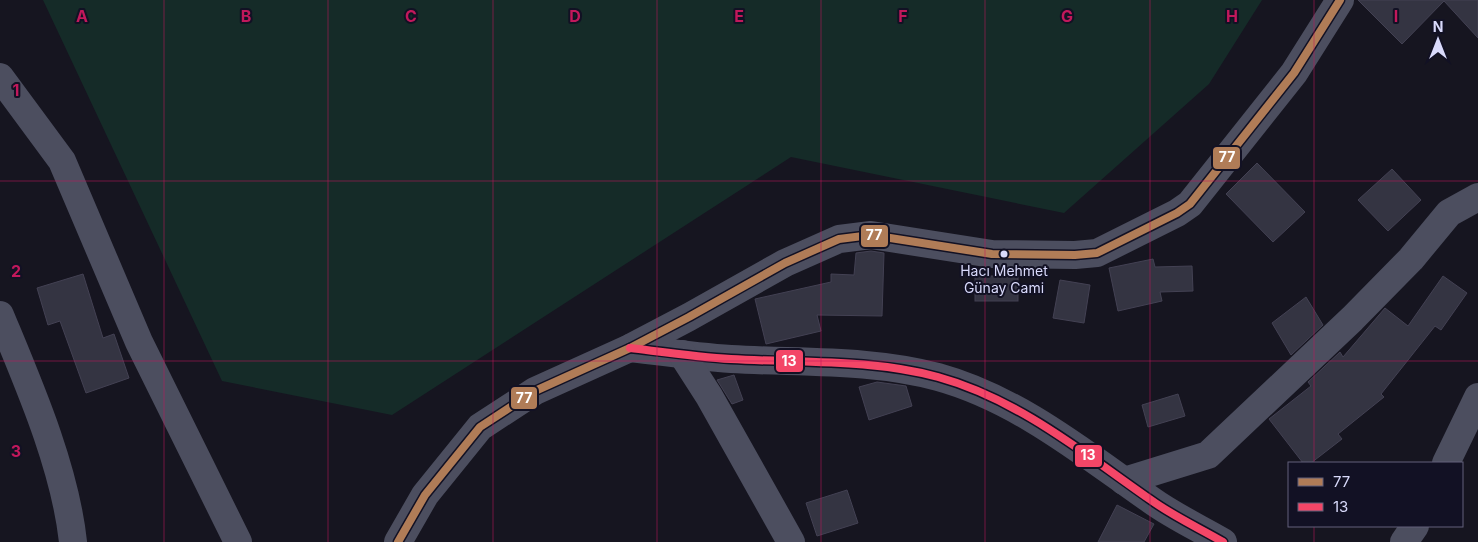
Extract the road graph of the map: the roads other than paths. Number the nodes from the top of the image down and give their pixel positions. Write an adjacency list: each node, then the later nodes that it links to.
1 (1340, 0): 5 (street)
2 (0, 77): 12 (street)
3 (1478, 198): 9 (street)
4 (0, 315): 11 (street)
5 (630, 348): 6 (street); 13 (street)
6 (682, 354): 9 (street); 14 (street)
7 (1478, 397): 8 (street)
8 (1446, 462)
9 (1124, 481): 15 (street)
10 (1414, 527): 16 (street)
11 (73, 542)
12 (238, 542)
13 (398, 542)
14 (791, 542)
15 (1223, 542)
16 (1404, 542)

